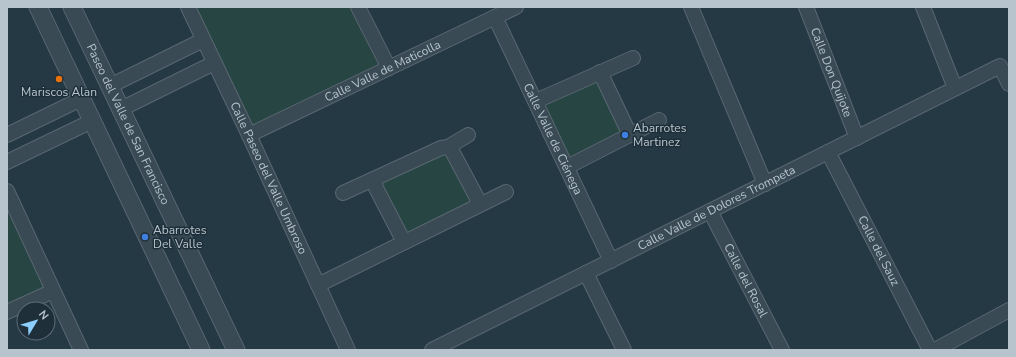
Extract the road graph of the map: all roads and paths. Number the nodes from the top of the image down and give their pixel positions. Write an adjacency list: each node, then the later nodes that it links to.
1 (38, 7): 18 (street)
2 (72, 7): 16 (street, Paseo del Valle de San Francisco)
3 (188, 7): 10 (street, Calle Paseo del Valle Umbroso)
4 (358, 7): 13 (street)
5 (516, 7): 9 (street, Calle Valle de Maticolla)
6 (691, 7): 33 (street)
7 (806, 7): 27 (street, Calle Don Quijote)
8 (923, 7): 17 (street)
9 (495, 17): 13 (street, Calle Valle de Maticolla); 19 (street, Calle Valle de Ciénega)
10 (203, 40): 12 (street, Calle Paseo del Valle Umbroso); 16 (street)
11 (633, 58): 14 (street)
12 (214, 63): 20 (street); 24 (street, Calle Paseo del Valle Umbroso)
13 (389, 68): 24 (street, Calle Valle de Maticolla)
14 (600, 72): 19 (street); 25 (street)
15 (1009, 84): 17 (street, Calle Valle de Dolores Trompeta)
16 (110, 86): 20 (street, Paseo del Valle de San Francisco)
17 (956, 88): 27 (street, Calle Valle de Dolores Trompeta)
18 (81, 99): 22 (street); 23 (street)
19 (536, 102): 31 (street, Calle Valle de Ciénega)
20 (121, 109): 48 (street, Paseo del Valle de San Francisco)
21 (659, 120): 25 (street)
22 (92, 121): 30 (street); 47 (street)
23 (7, 135)
24 (249, 135): 42 (street, Calle Paseo del Valle Umbroso)
25 (630, 135): 31 (street)
26 (468, 136): 28 (street)
27 (856, 138): 29 (street, Calle Valle de Dolores Trompeta)
28 (448, 147): 32 (street); 37 (street)
29 (828, 152): 33 (street, Calle Valle de Dolores Trompeta); 53 (street, Calle del Sauz)
30 (7, 162)
31 (567, 168): 40 (street, Calle Valle de Ciénega)
32 (374, 180): 36 (street); 39 (street)
33 (765, 184): 38 (street, Calle Valle de Dolores Trompeta)
34 (7, 191): 43 (street)
35 (506, 192): 37 (street)
36 (343, 193)
37 (477, 206): 39 (street)
38 (710, 211): 40 (street, Calle Valle de Dolores Trompeta); 52 (street, Calle del Rosal)
39 (404, 242): 42 (street)
40 (611, 261): 41 (street, Calle Valle de Dolores Trompeta)
41 (586, 273): 50 (street, Calle Valle de Dolores Trompeta); 51 (street)
42 (318, 285): 49 (street, Calle Paseo del Valle Umbroso)
43 (53, 291): 45 (street); 46 (street)
44 (1009, 310): 54 (street)
45 (7, 312)
46 (81, 350)
47 (201, 350)
48 (236, 350)
49 (348, 350)
50 (432, 350)
51 (624, 350)
52 (782, 350)
53 (930, 350)
54 (935, 350)

